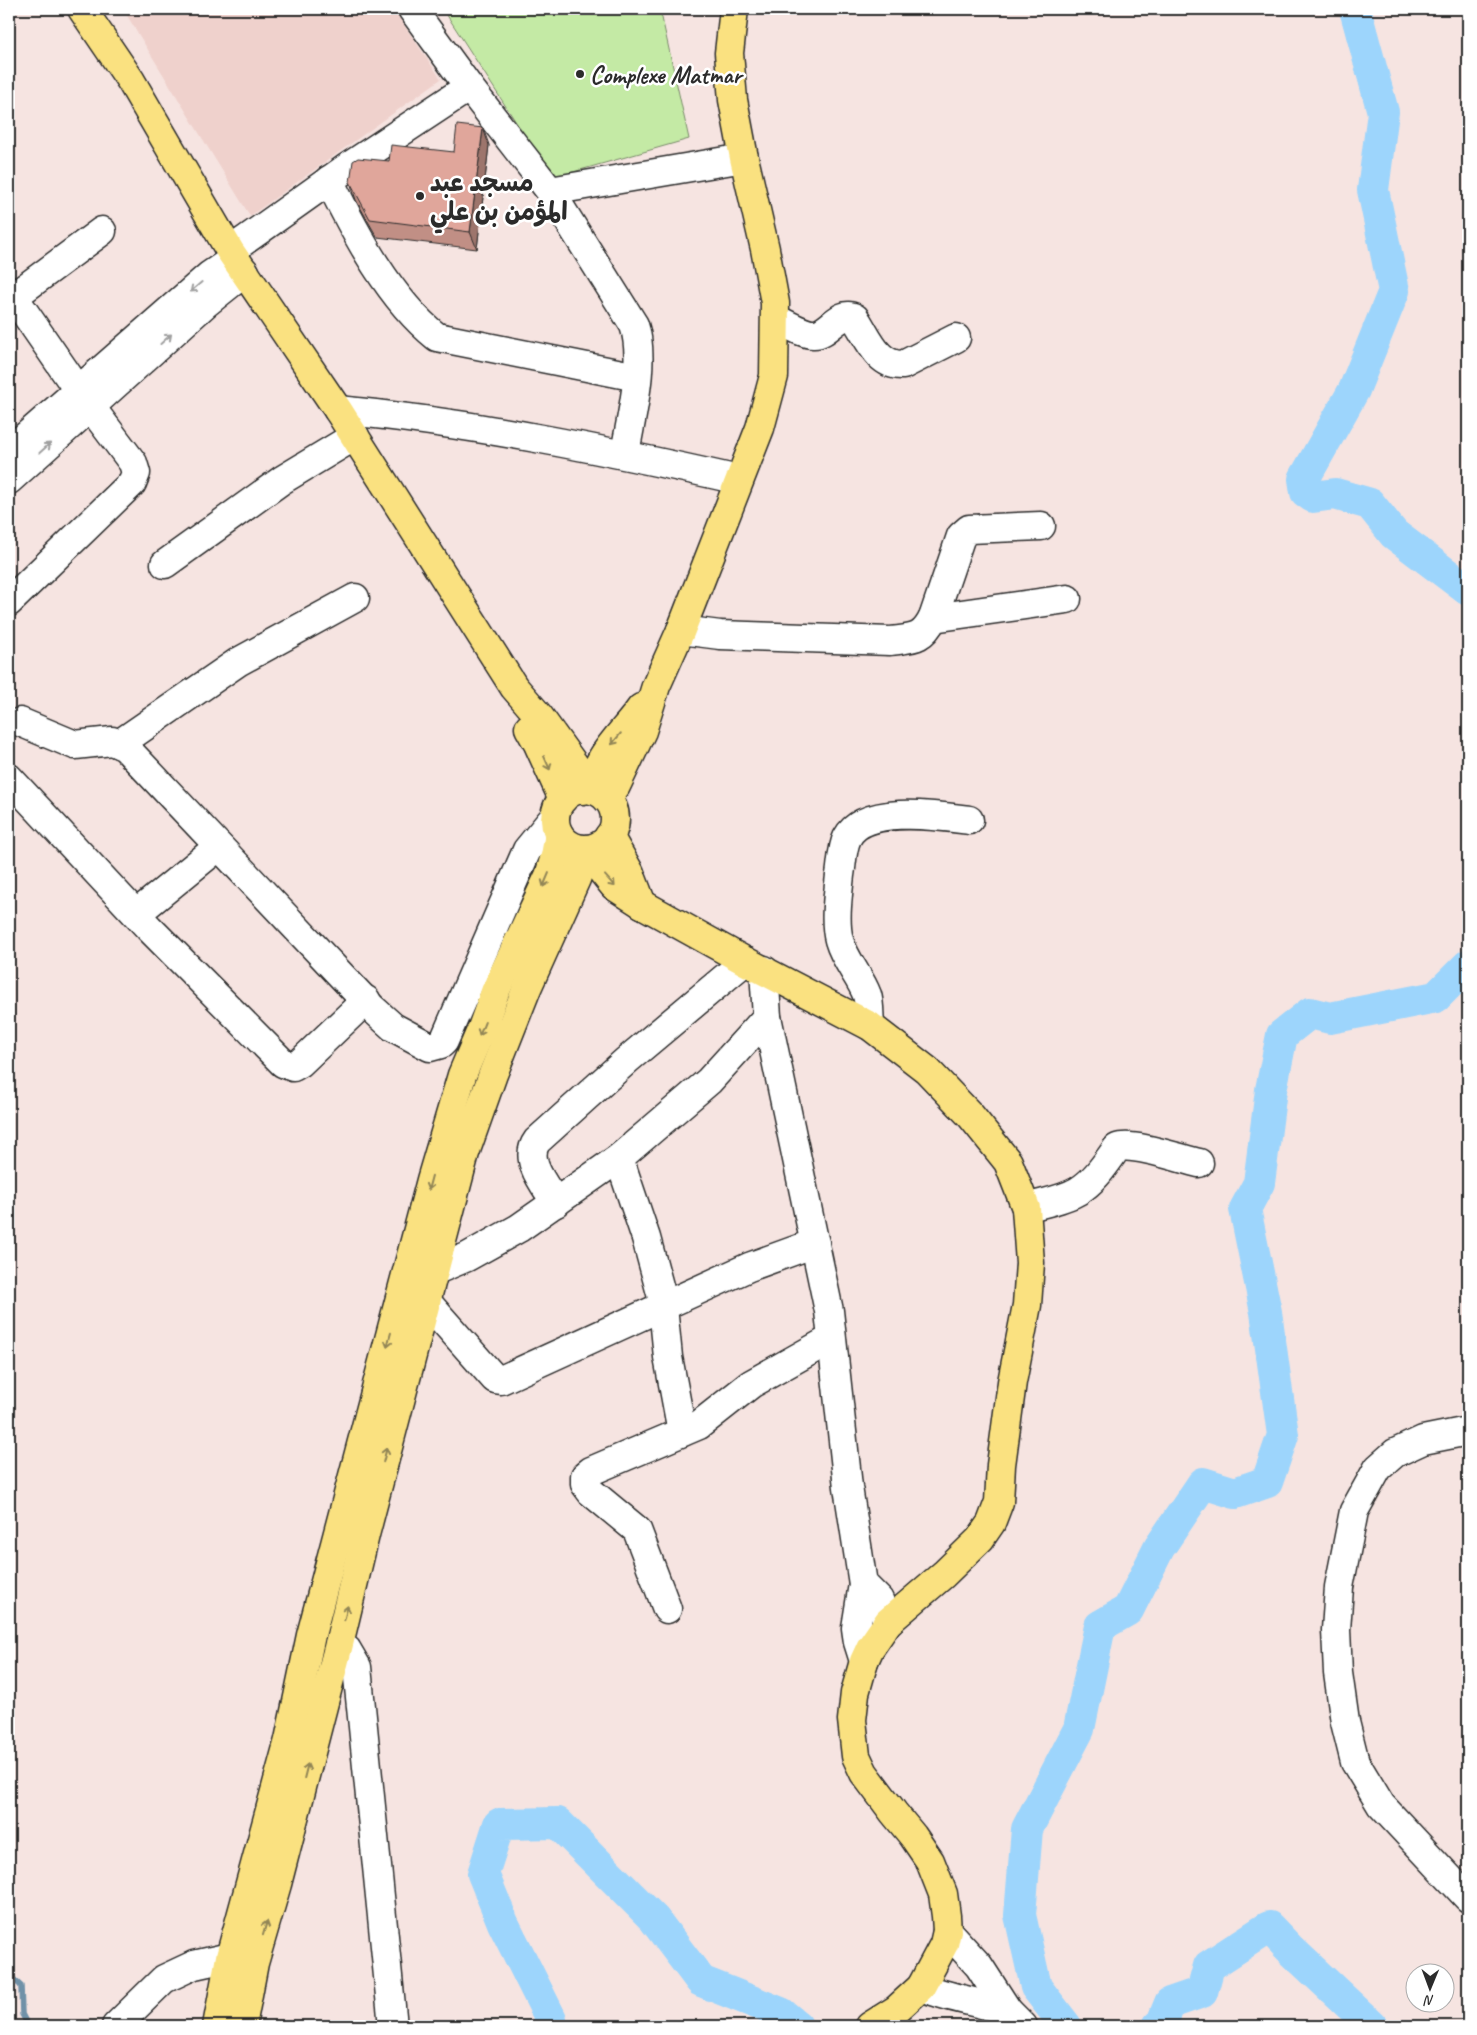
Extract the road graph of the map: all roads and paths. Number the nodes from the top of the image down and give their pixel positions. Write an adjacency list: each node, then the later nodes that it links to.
1 (82, 9): 9 (main road)
2 (412, 9): 4 (street)
3 (734, 9): 5 (main road)
4 (469, 87): 6 (street); 7 (street)
5 (744, 158): 7 (street); 11 (main road)
6 (329, 180): 9 (street); 13 (street)
7 (550, 192): 13 (street)
8 (102, 231): 10 (street)
9 (237, 260): 14 (street); 15 (main road)
10 (10, 295): 14 (street)
11 (776, 319): 12 (street); 20 (main road)
12 (956, 338)
13 (637, 377): 18 (street)
14 (85, 398): 17 (street); 19 (street, one-way to 14); 25 (street)
15 (338, 410): 16 (main road); 18 (street)
16 (355, 436): 22 (street); 31 (main road)
17 (9, 451)
18 (625, 454): 20 (street)
19 (9, 480)
20 (739, 480): 27 (main road)
21 (1041, 526): 26 (street)
22 (165, 564)
23 (355, 598): 29 (street)
24 (1068, 600): 26 (street)
25 (9, 602)
26 (933, 618): 27 (street)
27 (681, 630): 31 (main road)
28 (20, 722): 29 (street)
29 (119, 744): 34 (street)
30 (9, 778): 35 (street)
31 (576, 805): 33 (main road); 33 (main road); 36 (main road, one-way to 36); 38 (street)
32 (970, 820): 40 (street)
33 (593, 845): 36 (main road); 37 (main road)
34 (218, 847): 35 (street); 38 (street)
35 (136, 914): 38 (street)
36 (536, 936): 46 (main road); 47 (main road, one-way to 47)
37 (754, 966): 39 (street); 40 (main road); 43 (street)
38 (366, 1000)
39 (767, 1017): 41 (street); 45 (street)
40 (870, 1026): 44 (main road)
41 (619, 1158): 43 (street); 48 (street)
42 (1199, 1163): 44 (street)
43 (556, 1203): 46 (street)
44 (1026, 1208): 55 (main road)
45 (815, 1243): 48 (street); 49 (street)
46 (434, 1271): 47 (main road)
47 (413, 1298): 48 (street); 52 (main road)
48 (663, 1308): 50 (street)
49 (831, 1339): 50 (street); 53 (street)
50 (682, 1432): 54 (street)
51 (1468, 1432): 58 (street)
52 (352, 1532): 56 (main road, one-way to 52); 60 (main road)
53 (863, 1584): 55 (street); 57 (street)
54 (667, 1609)
55 (888, 1622): 57 (main road)
56 (339, 1644): 60 (main road, one-way to 56); 66 (street)
57 (864, 1661): 59 (main road)
58 (1468, 1898)
59 (947, 1931): 61 (main road); 62 (street)
60 (242, 1960): 63 (street); 64 (main road); 65 (main road)
61 (921, 1987): 62 (street); 67 (main road)
62 (1016, 2019)
63 (116, 2026)
64 (217, 2026)
65 (242, 2026)
66 (393, 2026)
67 (871, 2026)

